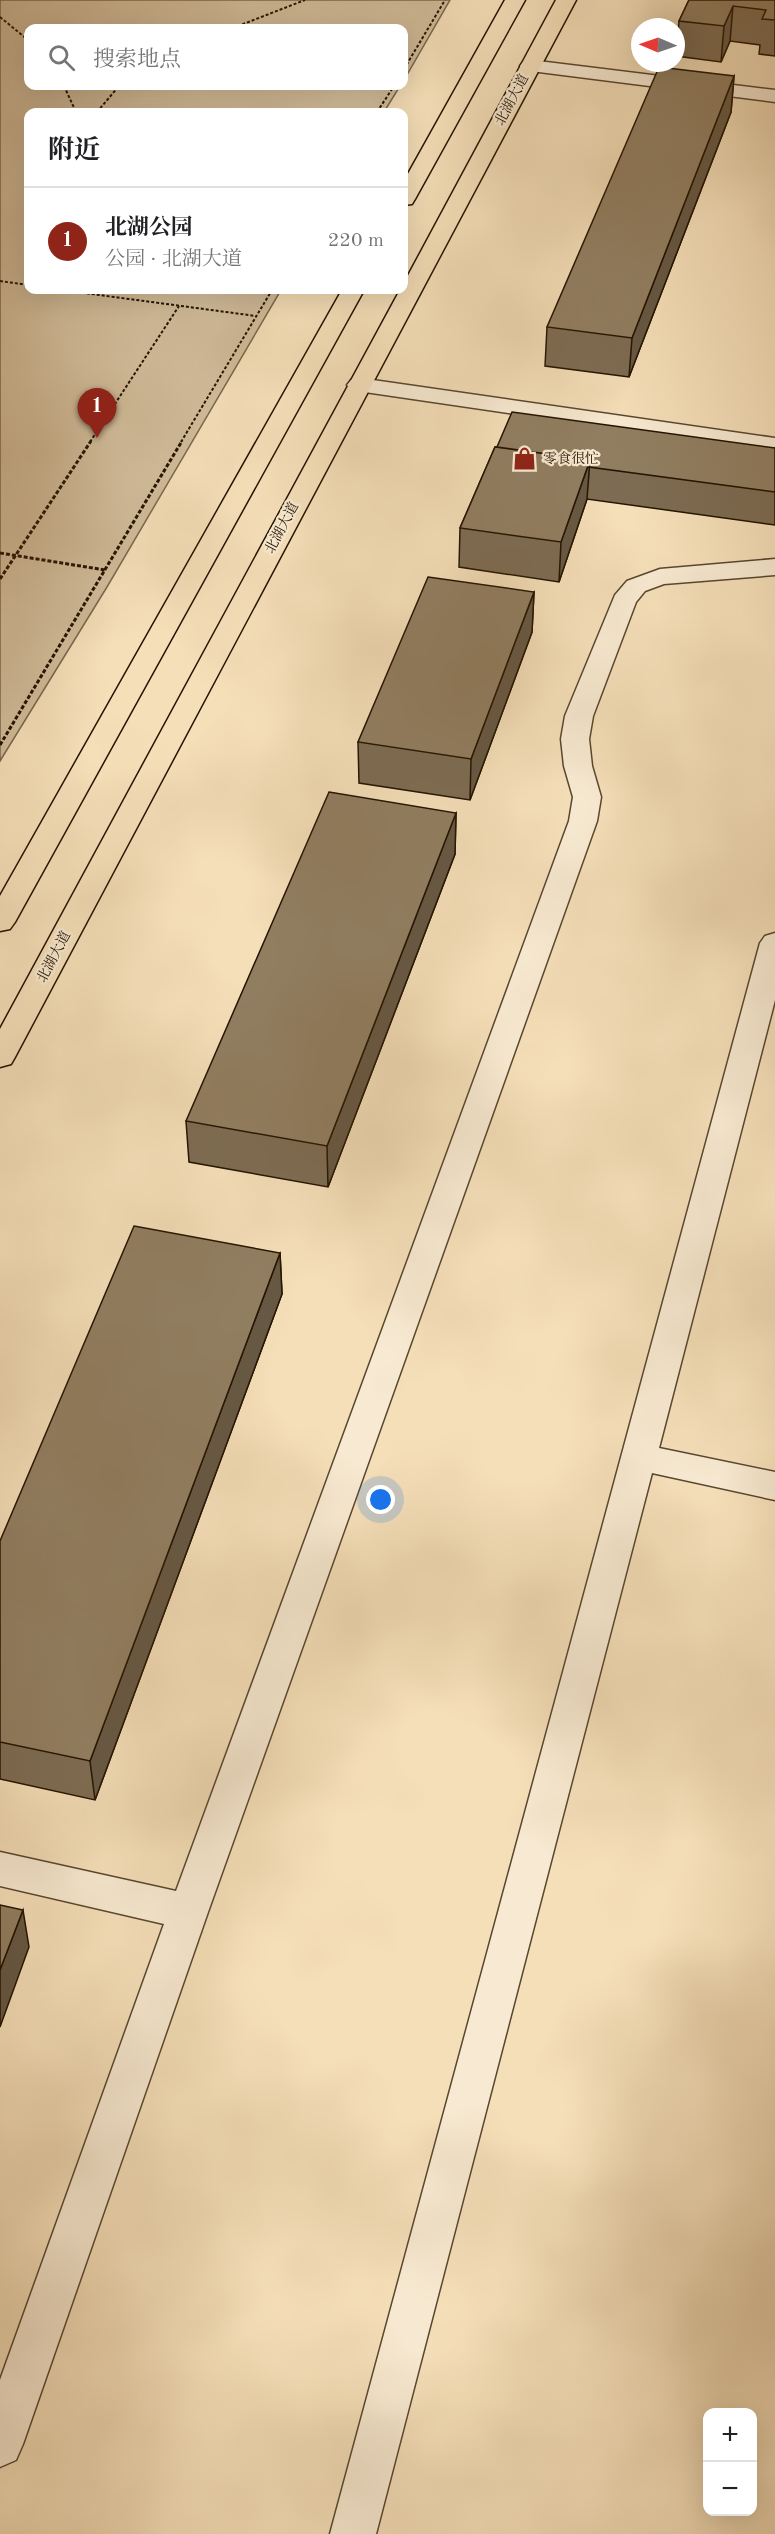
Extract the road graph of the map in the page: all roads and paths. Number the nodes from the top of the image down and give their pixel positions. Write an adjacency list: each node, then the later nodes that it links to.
1 (305, 0): 6 (path)
2 (444, 0): 8 (path)
3 (515, 0): 17 (main road)
4 (566, 0): 9 (main road, 北湖大道)
5 (0, 17): 7 (path)
6 (245, 24)
7 (24, 37)
8 (408, 62)
9 (531, 66): 13 (street); 25 (main road, 北湖大道)
10 (66, 90): 14 (path)
11 (116, 90): 15 (path)
12 (391, 90): 16 (path)
13 (775, 96)
14 (74, 108)
15 (100, 108)
16 (379, 108)
17 (408, 192)
18 (0, 281): 19 (path)
19 (24, 284)
20 (91, 294): 23 (path)
21 (270, 294): 24 (path)
22 (351, 294): 33 (main road)
23 (179, 306): 24 (path); 28 (path)
24 (256, 316): 30 (path)
25 (359, 385): 26 (street); 35 (main road, 北湖大道)
26 (775, 445)
27 (0, 553): 28 (path)
28 (15, 555): 30 (path); 31 (path)
29 (775, 567): 39 (street)
30 (105, 570): 32 (path)
31 (0, 579)
32 (0, 745)
33 (0, 922)
34 (775, 943): 36 (street)
35 (0, 1057)
36 (639, 1457): 37 (street); 41 (street)
37 (775, 1486)
38 (0, 1869): 39 (street)
39 (188, 1912): 40 (street)
40 (0, 2445)
41 (353, 2534)

